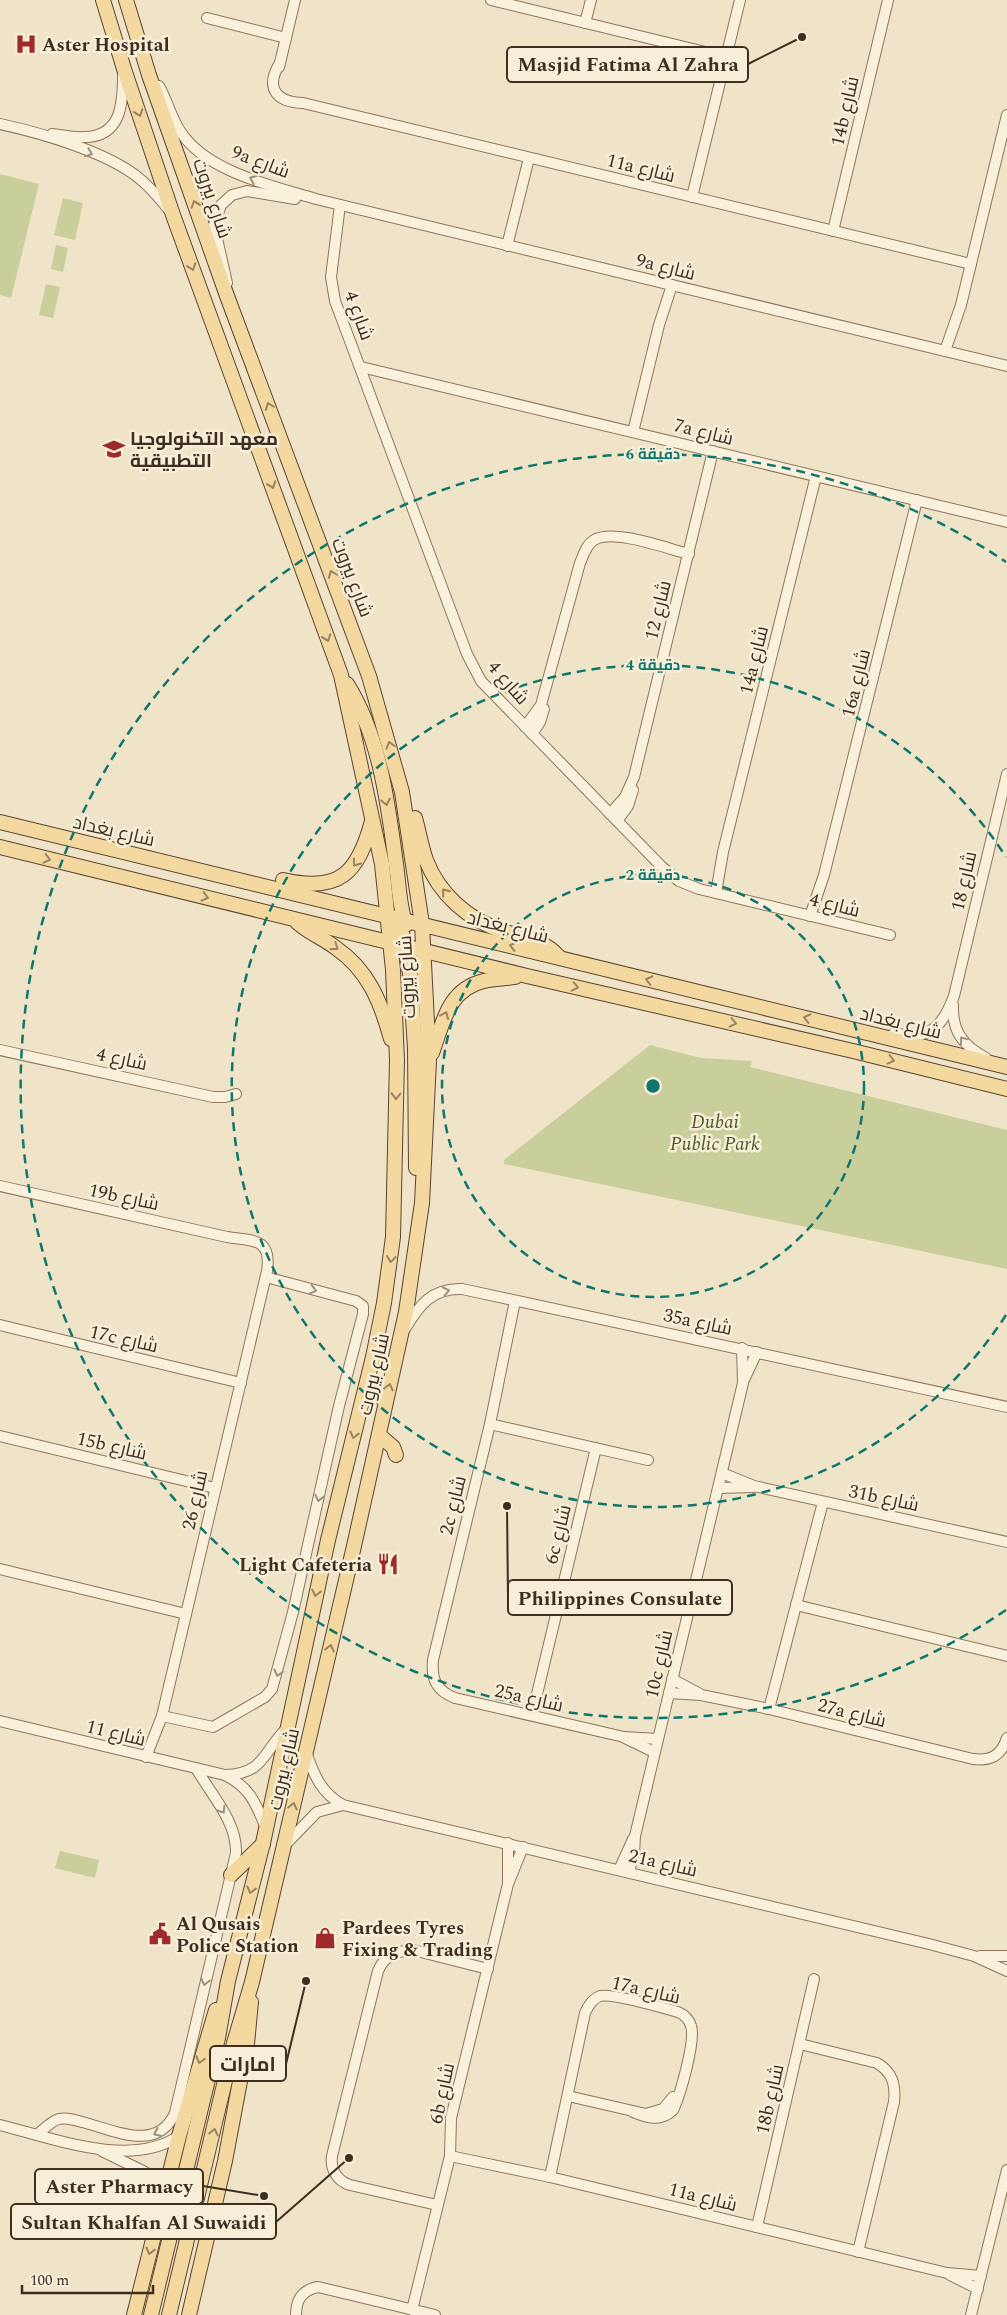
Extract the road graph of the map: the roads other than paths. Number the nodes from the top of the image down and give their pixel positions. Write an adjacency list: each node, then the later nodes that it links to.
1 (103, 0): 12 (main road, شارع بيروت)
2 (126, 0): 13 (main road, شارع بيروت)
3 (295, 0): 10 (street, 11a شارع)
4 (491, 0): 9 (street)
5 (591, 0): 9 (street)
6 (740, 0): 11 (street)
7 (888, 0): 22 (street, 14b شارع)
8 (207, 18): 10 (street)
9 (585, 23): 11 (street)
10 (286, 38): 17 (street, 11a شارع)
11 (726, 57): 18 (street)
12 (124, 69): 16 (street); 21 (main road, شارع بيروت, one-way to 21)
13 (149, 75): 19 (street, 9a شارع, one-way to 13); 26 (main road, شارع بيروت, one-way to 13)
14 (1006, 121): 24 (street)
15 (0, 124): 16 (street)
16 (44, 134): 21 (street, one-way to 21)
17 (529, 158): 18 (street, 11a شارع); 23 (street)
18 (692, 197): 22 (street, 11a شارع)
19 (316, 200): 20 (street, 9a شارع); 26 (street, 9a شارع)
20 (344, 206): 23 (street, 9a شارع); 29 (street, شارع 4)
21 (173, 215): 38 (main road, شارع بيروت, one-way to 38)
22 (833, 231): 24 (street, 11a شارع)
23 (507, 246): 25 (street, 9a شارع)
24 (971, 264): 27 (street)
25 (668, 284): 27 (street, 9a شارع); 32 (street)
26 (228, 296): 41 (main road, شارع بيروت, one-way to 26)
27 (949, 352): 28 (street, 9a شارع)
28 (1007, 366)
29 (361, 367): 30 (street, 7a شارع); 31 (street, شارع 4)
30 (393, 374): 31 (street); 32 (street, 7a شارع)
31 (367, 384): 39 (street, شارع 4)
32 (633, 432): 33 (street, 7a شارع)
33 (713, 451): 34 (street, 7a شارع); 37 (street, شارع 12)
34 (816, 476): 35 (street, 7a شارع); 47 (street, 14a شارع)
35 (917, 500): 36 (street, 7a شارع); 49 (street, 16a شارع)
36 (1007, 522)
37 (689, 554): 39 (street); 42 (street, شارع 12)
38 (341, 675): 43 (main road, شارع بيروت); 50 (main road, one-way to 50)
39 (529, 730): 42 (street, شارع 4)
40 (1007, 774): 59 (street, شارع 18)
41 (402, 792): 52 (main road, شارع بيروت); 57 (main road, one-way to 41)
42 (613, 817): 47 (street, شارع 4)
43 (373, 818): 46 (main road, one-way to 46); 48 (main road, شارع بيروت)
44 (0, 822): 46 (main road, شارع بغداد)
45 (0, 847): 51 (main road, شارع بغداد, one-way to 51)
46 (128, 852): 48 (main road, شارع بغداد)
47 (712, 892): 49 (street, شارع 4)
48 (388, 915): 50 (main road, شارع بغداد); 54 (main road, شارع بيروت); 55 (main road)
49 (814, 917): 53 (street, شارع 4)
50 (404, 919): 52 (main road, شارع بغداد); 56 (main road)
51 (295, 920): 54 (main road, شارع بغداد); 62 (main road, one-way to 62)
52 (422, 924): 56 (main road, شارع بيروت); 57 (main road, شارع بغداد, one-way to 52)
53 (890, 935)
54 (390, 943): 55 (main road, شارع بغداد); 62 (main road, شارع بيروت)
55 (406, 947): 56 (main road, شارع بغداد); 68 (main road)
56 (424, 951): 58 (main road, شارع بغداد); 63 (main road, شارع بيروت)
57 (560, 958): 60 (main road, شارع بغداد, one-way to 57)
58 (527, 976): 63 (main road, one-way to 58); 65 (main road, شارع بغداد, one-way to 65)
59 (954, 996): 60 (street, شارع 18); 64 (street, شارع 18, one-way to 59)
60 (830, 1024): 64 (main road, شارع بغداد)
61 (0, 1050): 66 (street, شارع 4)
62 (396, 1060): 103 (main road, شارع بيروت, one-way to 103)
63 (429, 1061): 68 (main road, شارع بيروت)
64 (1004, 1066)
65 (1007, 1089)
66 (236, 1094)
67 (0, 1186): 69 (street, 19b شارع)
68 (422, 1203): 73 (main road, شارع بيروت)
69 (241, 1239): 70 (street, شارع 26)
70 (266, 1277): 76 (street, شارع 26); 101 (street, one-way to 101)
71 (520, 1302): 73 (street, 35a شارع, one-way to 71); 74 (street, 35a شارع); 79 (street, 2c شارع)
72 (0, 1326): 76 (street, 17c شارع)
73 (401, 1336): 80 (main road, شارع بيروت, one-way to 73)
74 (742, 1348): 75 (street, 35a شارع); 77 (street, 10c شارع)
75 (757, 1352): 77 (street, 10c شارع); 78 (street, 35a شارع)
76 (240, 1383): 87 (street, شارع 26)
77 (742, 1383): 85 (street, 10c شارع)
78 (1007, 1407)
79 (490, 1424): 82 (street); 96 (street, 2c شارع)
80 (379, 1435): 83 (main road); 108 (main road, شارع بيروت, one-way to 80)
81 (0, 1436): 87 (street, 15b شارع)
82 (596, 1448): 84 (street); 100 (street, 6c شارع)
83 (396, 1455)
84 (648, 1460)
85 (722, 1473): 86 (street, 31b شارع); 88 (street, 10c شارع)
86 (754, 1486): 88 (street, 31b شارع); 89 (street, 31b شارع)
87 (215, 1488): 93 (street, شارع 26)
88 (719, 1488): 95 (street, 10c شارع)
89 (823, 1502): 90 (street, 31b شارع); 92 (street)
90 (1007, 1542)
91 (0, 1569): 93 (street)
92 (796, 1604): 94 (street); 99 (street)
93 (186, 1614): 101 (street, شارع 26)
94 (1007, 1656)
95 (672, 1679): 97 (street, 10c شارع); 98 (street, 27a شارع)
96 (433, 1680): 100 (street, 25a شارع)
97 (669, 1693): 98 (street, 27a شارع); 107 (street, 10c شارع)
98 (701, 1695): 99 (street, 27a شارع)
99 (769, 1709): 106 (street, 27a شارع)
100 (532, 1715): 105 (street, 25a شارع)
101 (162, 1716): 104 (street, شارع 26)
102 (0, 1721): 110 (street, شارع 11)
103 (287, 1728): 113 (street, شارع 11); 115 (main road, شارع بيروت)
104 (158, 1732): 110 (street, شارع 26); 111 (street, شارع 26)
105 (624, 1738): 107 (street, 25a شارع); 109 (street, 25a شارع)
106 (1007, 1738)
107 (658, 1739): 109 (street, 10c شارع)
108 (306, 1751): 114 (street, 21a شارع); 118 (main road, شارع بيروت, one-way to 108)
109 (654, 1752): 120 (street, 10c شارع)
110 (146, 1757): 111 (street, شارع 11)
111 (157, 1760): 112 (street, شارع 11)
112 (196, 1768): 113 (street, شارع 11); 121 (street, one-way to 121)
113 (224, 1774): 115 (street, شارع 11)
114 (344, 1805): 117 (street, 21a شارع); 118 (street, 21a شارع)
115 (266, 1828): 116 (main road, شارع بيروت)
116 (263, 1843): 121 (main road); 128 (main road, شارع بيروت, one-way to 128)
117 (508, 1843): 119 (street, 21a شارع); 122 (street, 6b شارع)
118 (284, 1846): 129 (main road, شارع بيروت)
119 (523, 1847): 120 (street, 21a شارع); 122 (street, 6b شارع)
120 (624, 1871): 123 (street, 21a شارع)
121 (231, 1875): 132 (street, one-way to 132)
122 (508, 1884): 125 (street, 6b شارع)
123 (974, 1956): 124 (street, 21a شارع); 126 (street, 21a شارع)
124 (1007, 1956)
125 (488, 1969): 139 (street, 6b شارع); 144 (street)
126 (1007, 1971)
127 (814, 1979): 130 (street, 18b شارع)
128 (228, 1981): 132 (main road, شارع بيروت, one-way to 132); 153 (main road, شارع بيروت)
129 (252, 1982): 154 (main road, شارع بيروت, one-way to 129); 155 (main road, شارع بيروت)
130 (800, 2044): 145 (street, 18b شارع); 146 (street)
131 (568, 2096): 131 (street, 17a شارع); 141 (street)
132 (180, 2115): 134 (street, one-way to 134); 136 (main road, شارع بيروت)
133 (0, 2126): 135 (street)
134 (123, 2132): 135 (street); 138 (street)
135 (38, 2135): 137 (street)
136 (179, 2136): 138 (street); 143 (main road, شارع بيروت)
137 (99, 2149): 138 (street); 143 (street)
138 (131, 2150)
139 (450, 2156): 141 (street, 11a شارع); 144 (street, 6b شارع)
140 (1007, 2170): 142 (street)
141 (550, 2177): 145 (street, 11a شارع)
142 (1004, 2192): 148 (street)
143 (162, 2201): 152 (main road, شارع بيروت, one-way to 152)
144 (436, 2205): 151 (street, 6b شارع)
145 (757, 2227): 146 (street, 11a شارع)
146 (858, 2252): 147 (street, 11a شارع)
147 (947, 2273): 148 (street, 11a شارع); 149 (street, 11a شارع)
148 (981, 2276): 149 (street)
149 (978, 2289): 157 (street)
150 (331, 2290): 151 (street)
151 (412, 2310): 156 (street)
152 (134, 2315)
153 (151, 2315)
154 (169, 2315)
155 (189, 2315)
156 (435, 2315)
157 (971, 2315)

